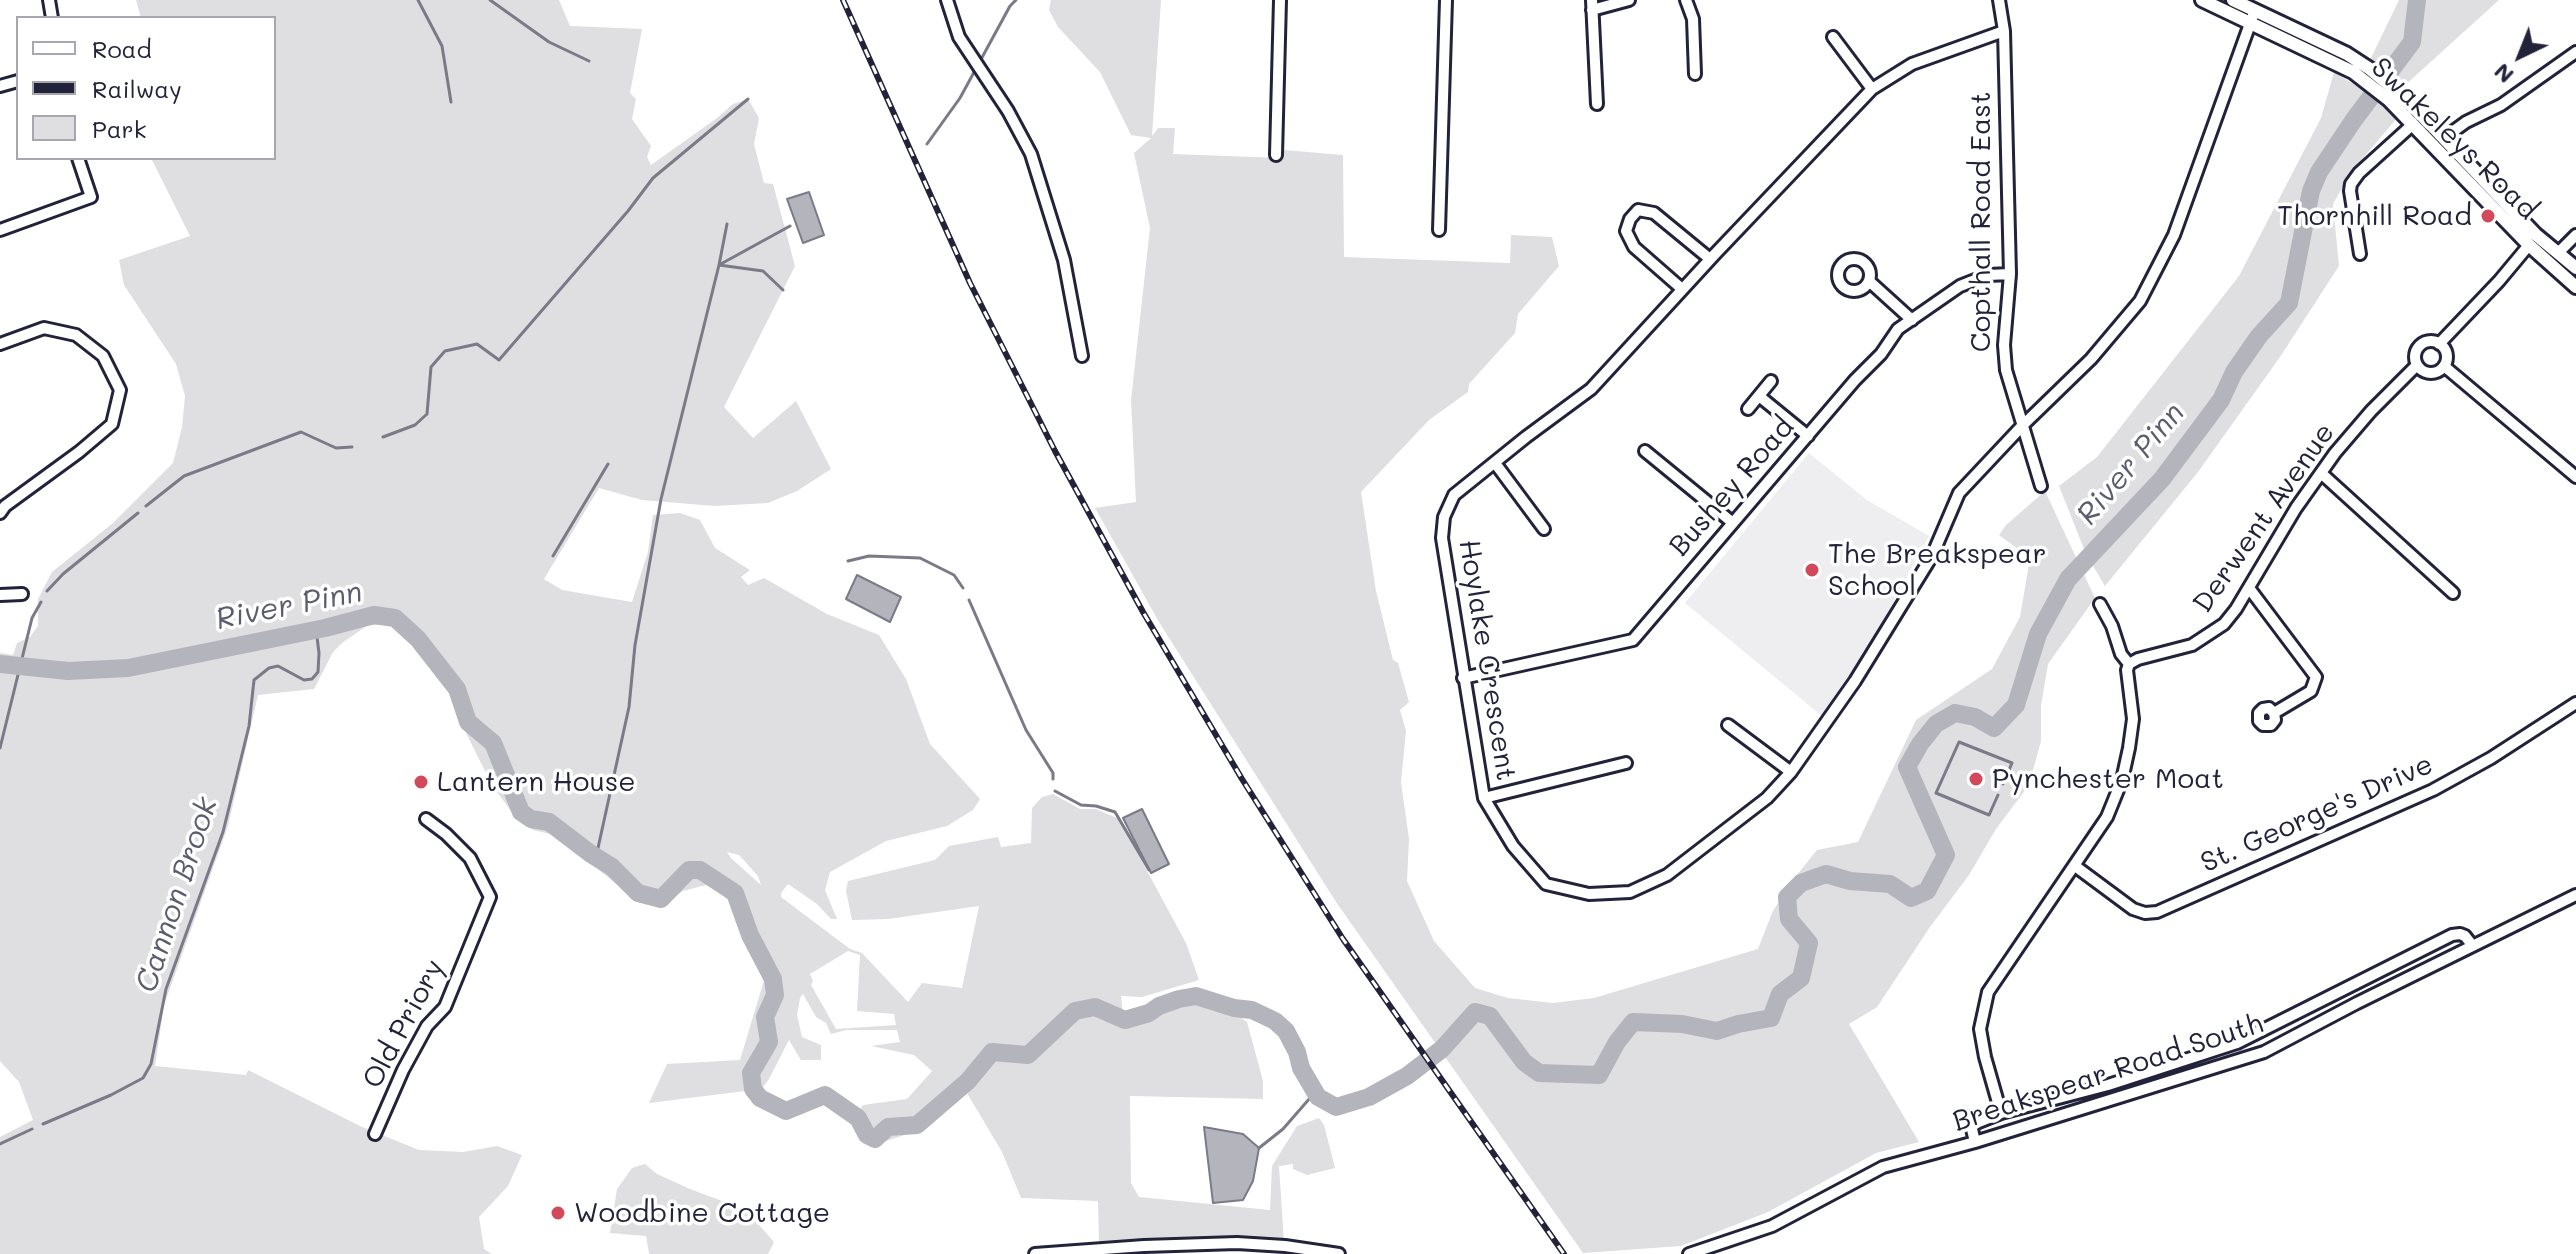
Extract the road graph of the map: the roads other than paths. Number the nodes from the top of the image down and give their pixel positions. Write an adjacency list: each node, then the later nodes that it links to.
1 (947, 0): 38 (street)
2 (1280, 0): 20 (street)
3 (1446, 0): 24 (street)
4 (1629, 0): 9 (street)
5 (1686, 0): 14 (street)
6 (1999, 0): 11 (street, Copthall Road East)
7 (2202, 0): 10 (main road, Swakeleys Road)
8 (2233, 0): 10 (main road, Swakeleys Road)
9 (1592, 5): 17 (street)
10 (2252, 16): 16 (main road, Swakeleys Road); 16 (main road, Swakeleys Road); 44 (street, Hoylake Crescent)
11 (2004, 31): 15 (street, Hoylake Crescent); 31 (street, Copthall Road East)
12 (1833, 37): 15 (street)
13 (2576, 52): 19 (street)
14 (1695, 74)
15 (1872, 89): 29 (street, Hoylake Crescent)
16 (2393, 96): 18 (main road, Swakeleys Road); 19 (main road, Swakeleys Road)
17 (1597, 104)
18 (2412, 125): 21 (main road, Swakeleys Road); 28 (street)
19 (2448, 142): 21 (main road); 27 (main road, Swakeleys Road)
20 (1276, 155)
21 (2442, 156): 26 (main road, Swakeleys Road)
22 (79, 160): 23 (street)
23 (0, 230)
24 (1439, 230)
25 (2576, 235): 27 (street)
26 (2529, 245): 33 (main road, Swakeleys Road); 37 (street, Derwent Avenue)
27 (2558, 253): 30 (main road, Swakeleys Road)
28 (2360, 254)
29 (1710, 259): 34 (street, Hoylake Crescent); 34 (street)
30 (2576, 268)
31 (2010, 274): 35 (street, Bushey Road); 44 (street, Copthall Road East)
32 (1869, 281): 35 (street)
33 (2576, 287)
34 (1682, 289): 47 (street, Hoylake Crescent)
35 (1912, 320): 45 (street, Bushey Road)
36 (2, 341): 51 (street)
37 (2439, 344): 39 (street, Derwent Avenue); 40 (street)
38 (1082, 356)
39 (2417, 365): 40 (street); 48 (street, Derwent Avenue)
40 (2444, 366): 49 (street)
41 (1771, 381): 42 (street)
42 (1759, 396): 43 (street); 45 (street)
43 (1748, 409)
44 (2022, 426): 50 (street, Copthall Road East); 65 (street, Hoylake Crescent)
45 (1808, 436): 52 (street, Bushey Road)
46 (1645, 451): 52 (street)
47 (1495, 463): 53 (street); 60 (street, Hoylake Crescent)
48 (2321, 473): 54 (street, Derwent Avenue); 55 (street)
49 (2576, 477)
50 (2041, 486)
51 (0, 513)
52 (1733, 523): 60 (street, Bushey Road)
53 (1544, 529)
54 (2249, 588): 59 (street, Derwent Avenue); 62 (street)
55 (2453, 593)
56 (22, 594): 57 (street)
57 (0, 595)
58 (2100, 604): 59 (street)
59 (2129, 664): 68 (street)
60 (1463, 678): 66 (street, Hoylake Crescent)
61 (2576, 703): 68 (street, St. George's Drive)
62 (2274, 713)
63 (1728, 725): 65 (street)
64 (1626, 763): 66 (street)
65 (1791, 772): 66 (street, Hoylake Crescent)
66 (1484, 798)
67 (426, 819): 76 (street, Old Priory)
68 (2075, 866): 74 (street)
69 (2576, 895): 70 (street, Breakspear Road South)
70 (2472, 945): 71 (street); 72 (street, Breakspear Road South)
71 (2237, 1043): 72 (street); 73 (street)
72 (2244, 1059): 75 (street, Breakspear Road South)
73 (2035, 1104): 74 (street); 75 (street)
74 (2001, 1113): 77 (street)
75 (2041, 1122): 77 (street, Breakspear Road South)
76 (375, 1134)
77 (1975, 1142): 80 (street, Breakspear Road South)
78 (1035, 1254): 79 (street)
79 (1339, 1254)
80 (1689, 1254)

